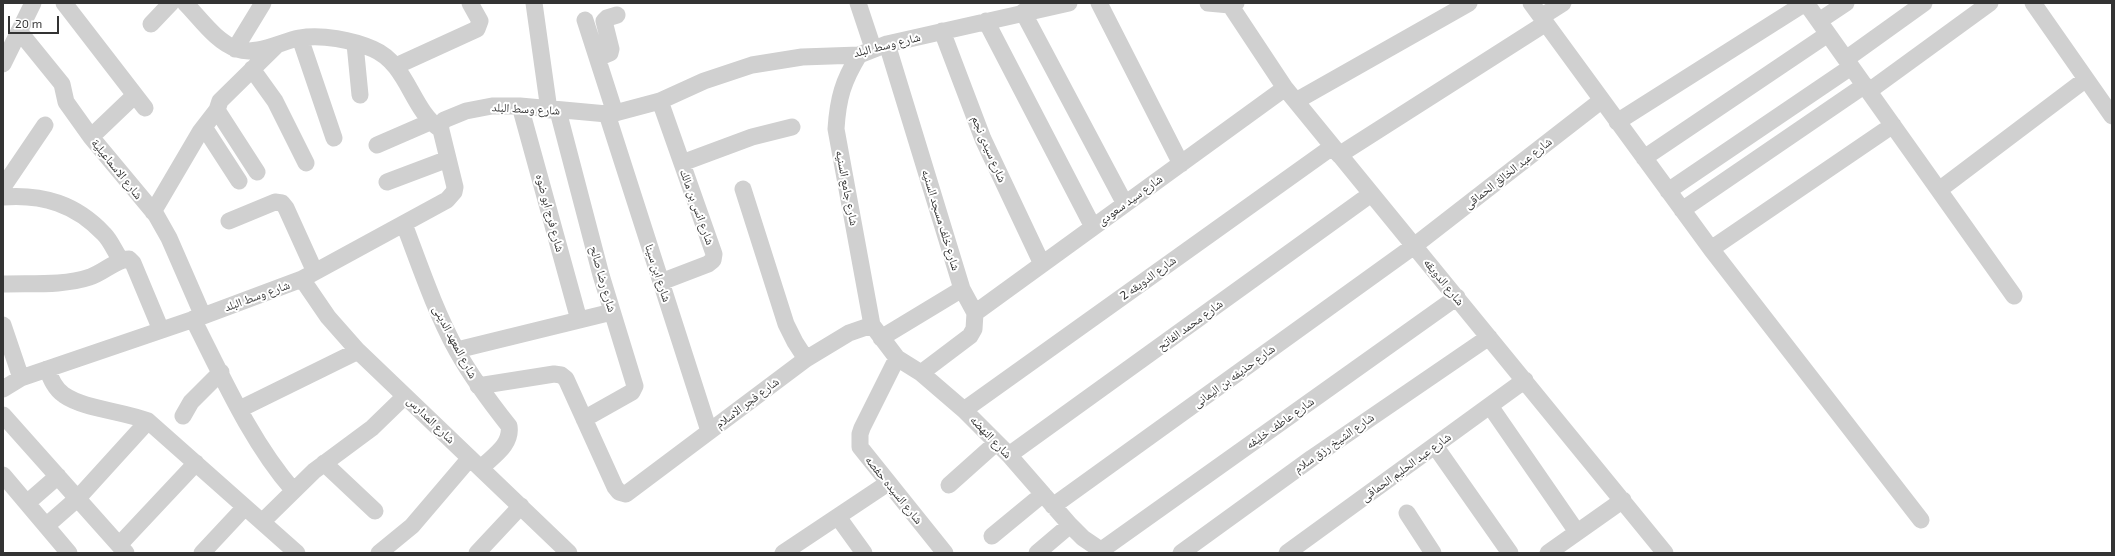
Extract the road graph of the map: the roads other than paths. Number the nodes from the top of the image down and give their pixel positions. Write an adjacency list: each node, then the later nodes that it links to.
1 (33, 3): 28 (street)
2 (64, 3): 58 (street)
3 (171, 3): 26 (street)
4 (185, 3): 33 (street)
5 (263, 3): 33 (street)
6 (470, 3): 38 (street)
7 (534, 3): 49 (street, شارع رضا صالح)
8 (858, 3): 34 (street, شارع خلف مسجد السنيه)
9 (1069, 3): 21 (street, شارع وسط البلد)
10 (1099, 3): 66 (street)
11 (1208, 3): 20 (street)
12 (1469, 3): 46 (street)
13 (1531, 3): 24 (street)
14 (1563, 3): 24 (street, شارع الدويقه 2)
15 (1806, 3): 27 (street); 52 (street)
16 (1846, 3): 27 (street)
17 (1924, 3): 36 (street)
18 (1990, 3): 42 (street)
19 (2033, 3): 40 (street)
20 (1233, 4): 41 (street, شارع الدويقه)
21 (1023, 12): 25 (street, شارع وسط البلد); 76 (street)
22 (617, 15): 35 (street)
23 (585, 20): 35 (street, شارع ابن سينا)
24 (1543, 20): 44 (street); 61 (street, شارع الدويقه 2)
25 (986, 21): 29 (street, شارع وسط البلد); 81 (street)
26 (151, 24)
27 (1824, 28): 36 (street); 62 (street)
28 (19, 31): 37 (street); 58 (street, شارع الاسماعيلية)
29 (942, 31): 34 (street, شارع وسط البلد); 85 (street, شارع سيدى نجم)
30 (300, 38): 31 (street); 32 (street); 59 (street)
31 (280, 43): 33 (street); 39 (street)
32 (355, 44): 38 (street); 43 (street)
33 (235, 49)
34 (873, 49): 45 (street, شارع وسط البلد); 89 (street, شارع خلف مسجد السنيه); 98 (street, شارع جامع السنيه)
35 (598, 58): 50 (street, شارع ابن سينا)
36 (1849, 63): 42 (street); 72 (street)
37 (3, 64)
38 (396, 66): 55 (street)
39 (252, 69): 48 (street); 64 (street)
40 (2086, 78): 51 (street); 73 (street)
41 (1285, 88): 46 (street, شارع الدويقه); 66 (street, شارع سيد سعودى)
42 (1867, 88): 54 (street); 77 (street)
43 (360, 95)
44 (1602, 100): 52 (street); 82 (street, شارع عبد الخالق الحماقى)
45 (660, 101): 50 (street, شارع وسط البلد); 65 (street, شارع انس بن مالك)
46 (1296, 102): 61 (street, شارع الدويقه)
47 (520, 106): 49 (street, شارع وسط البلد); 55 (street, شارع وسط البلد); 95 (street, شارع فرج ابو ضوه)
48 (217, 110): 56 (street); 67 (street)
49 (554, 110): 50 (street, شارع وسط البلد); 92 (street, شارع رضا صالح)
50 (611, 114): 87 (street, شارع ابن سينا)
51 (2112, 116)
52 (1617, 122): 62 (street)
53 (45, 125): 70 (street)
54 (1893, 125): 73 (street); 83 (street)
55 (435, 126): 60 (street); 63 (street, شارع وسط البلد)
56 (204, 127): 68 (street); 78 (street)
57 (792, 128): 65 (street)
58 (91, 137): 78 (street, شارع الاسماعيلية)
59 (334, 138)
60 (377, 145)
61 (1336, 151): 74 (street, شارع الدويقه); 114 (street, شارع الدويقه 2)
62 (1644, 158): 72 (street)
63 (448, 159): 69 (street); 80 (street, شارع وسط البلد)
64 (306, 163)
65 (682, 163): 87 (street, شارع انس بن مالك)
66 (1181, 164): 76 (street, شارع سيد سعودى)
67 (257, 172)
68 (239, 181)
69 (387, 182)
70 (3, 186)
71 (742, 189): 103 (street)
72 (1668, 190): 77 (street)
73 (1939, 190): 90 (street)
74 (1371, 194): 82 (street, شارع الدويقه); 122 (street, شارع محمد الفاتح)
75 (3, 196): 84 (street)
76 (1125, 204): 81 (street, شارع سيد سعودى)
77 (1682, 210): 83 (street)
78 (153, 212): 94 (street, شارع الاسماعيلية)
79 (229, 220): 86 (street, شارع المدارس)
80 (404, 224): 86 (street, شارع وسط البلد); 100 (street, شارع المعهد الدينى)
81 (1093, 227): 85 (street, شارع سيد سعودى)
82 (1414, 246): 91 (street, شارع الدويقه); 132 (street, شارع حذيفه بن اليمانى)
83 (1711, 249): 140 (street)
84 (121, 260): 88 (street); 97 (street)
85 (1042, 264): 93 (street, شارع سيد سعودى)
86 (308, 276): 94 (street, شارع وسط البلد); 101 (street, شارع المدارس)
87 (661, 282): 119 (street, شارع ابن سينا)
88 (3, 284)
89 (962, 289): 93 (street, شارع خلف مسجد السنيه); 98 (street, شارع فجر الاسلام)
90 (2014, 296)
91 (1457, 298): 99 (street, شارع الدويقه); 147 (street, شارع عاطف خليفه)
92 (612, 312): 95 (street); 117 (street, شارع رضا صالح)
93 (975, 313): 106 (street)
94 (198, 318): 97 (street, شارع وسط البلد); 105 (street, شارع الاسماعيلية)
95 (580, 320): 100 (street)
96 (3, 325): 107 (street)
97 (161, 330): 104 (street, شارع وسط البلد)
98 (877, 331): 102 (street, شارع النهضه); 103 (street, شارع فجر الاسلام)
99 (1489, 337): 108 (street, شارع الدويقه); 158 (street, شارع الشيخ رزق سلام)
100 (457, 350): 109 (street, شارع المعهد الدينى)
101 (358, 352): 111 (street, شارع المدارس); 113 (street)
102 (898, 358): 106 (street, شارع النهضه); 128 (street, شارع السيده حفصه)
103 (806, 359): 119 (street, شارع فجر الاسلام)
104 (47, 369): 107 (street, شارع وسط البلد); 118 (street)
105 (221, 372): 113 (street, شارع الاسماعيلية); 116 (street)
106 (921, 373): 114 (street, شارع النهضه)
107 (21, 378): 110 (street, شارع وسط البلد)
108 (1525, 380): 112 (street, شارع عبد الحليم الحماقى); 133 (street, شارع الدويقه)
109 (478, 386): 117 (street); 125 (street, شارع المعهد الدينى)
110 (3, 389)
111 (405, 396): 124 (street); 125 (street, شارع المدارس)
112 (1490, 406): 121 (street, شارع عبد الحليم الحماقى); 144 (street)
113 (240, 409): 130 (street, شارع الاسماعيلية)
114 (964, 410): 120 (street, شارع النهضه)
115 (3, 415): 127 (street)
116 (183, 416)
117 (584, 419): 119 (street, شارع فجر الاسلام)
118 (148, 421): 123 (street); 131 (street)
119 (709, 431)
120 (996, 443): 122 (street, شارع النهضه); 129 (street)
121 (1435, 446): 159 (street, شارع عبد الحليم الحماقى); 161 (street)
122 (1009, 455): 132 (street, شارع النهضه)
123 (196, 463): 136 (street); 146 (street)
124 (324, 463): 130 (street); 137 (street)
125 (476, 463): 135 (street, شارع المدارس); 152 (street, شارع المعهد الدينى)
126 (3, 475): 134 (street)
127 (58, 476): 131 (street); 134 (street)
128 (888, 483): 139 (street); 156 (street, شارع السيده حفصه)
129 (949, 485)
130 (293, 490): 141 (street)
131 (78, 498): 143 (street); 146 (street)
132 (1048, 500): 142 (street, شارع النهضه); 145 (street, شارع حذيفه بن اليمانى)
133 (1623, 500): 144 (street); 163 (street, شارع الدويقه)
134 (27, 503): 143 (street)
135 (521, 506): 149 (street, شارع المدارس); 153 (street)
136 (245, 507): 141 (street); 151 (street)
137 (375, 511)
138 (1407, 513): 160 (street)
139 (838, 517): 154 (street); 155 (street)
140 (1921, 520)
141 (262, 522): 148 (street)
142 (1070, 525): 147 (street, شارع النهضه); 157 (street)
143 (46, 526): 150 (street)
144 (1577, 532): 162 (street)
145 (992, 536)
146 (123, 549)
147 (1104, 551)
148 (294, 552)
149 (568, 552)
150 (69, 553)
151 (202, 553)
152 (379, 553)
153 (477, 553)
154 (783, 553)
155 (864, 553)
156 (945, 553)
157 (1037, 553)
158 (1181, 553)
159 (1287, 553)
160 (1433, 553)
161 (1510, 553)
162 (1548, 553)
163 (1665, 553)

